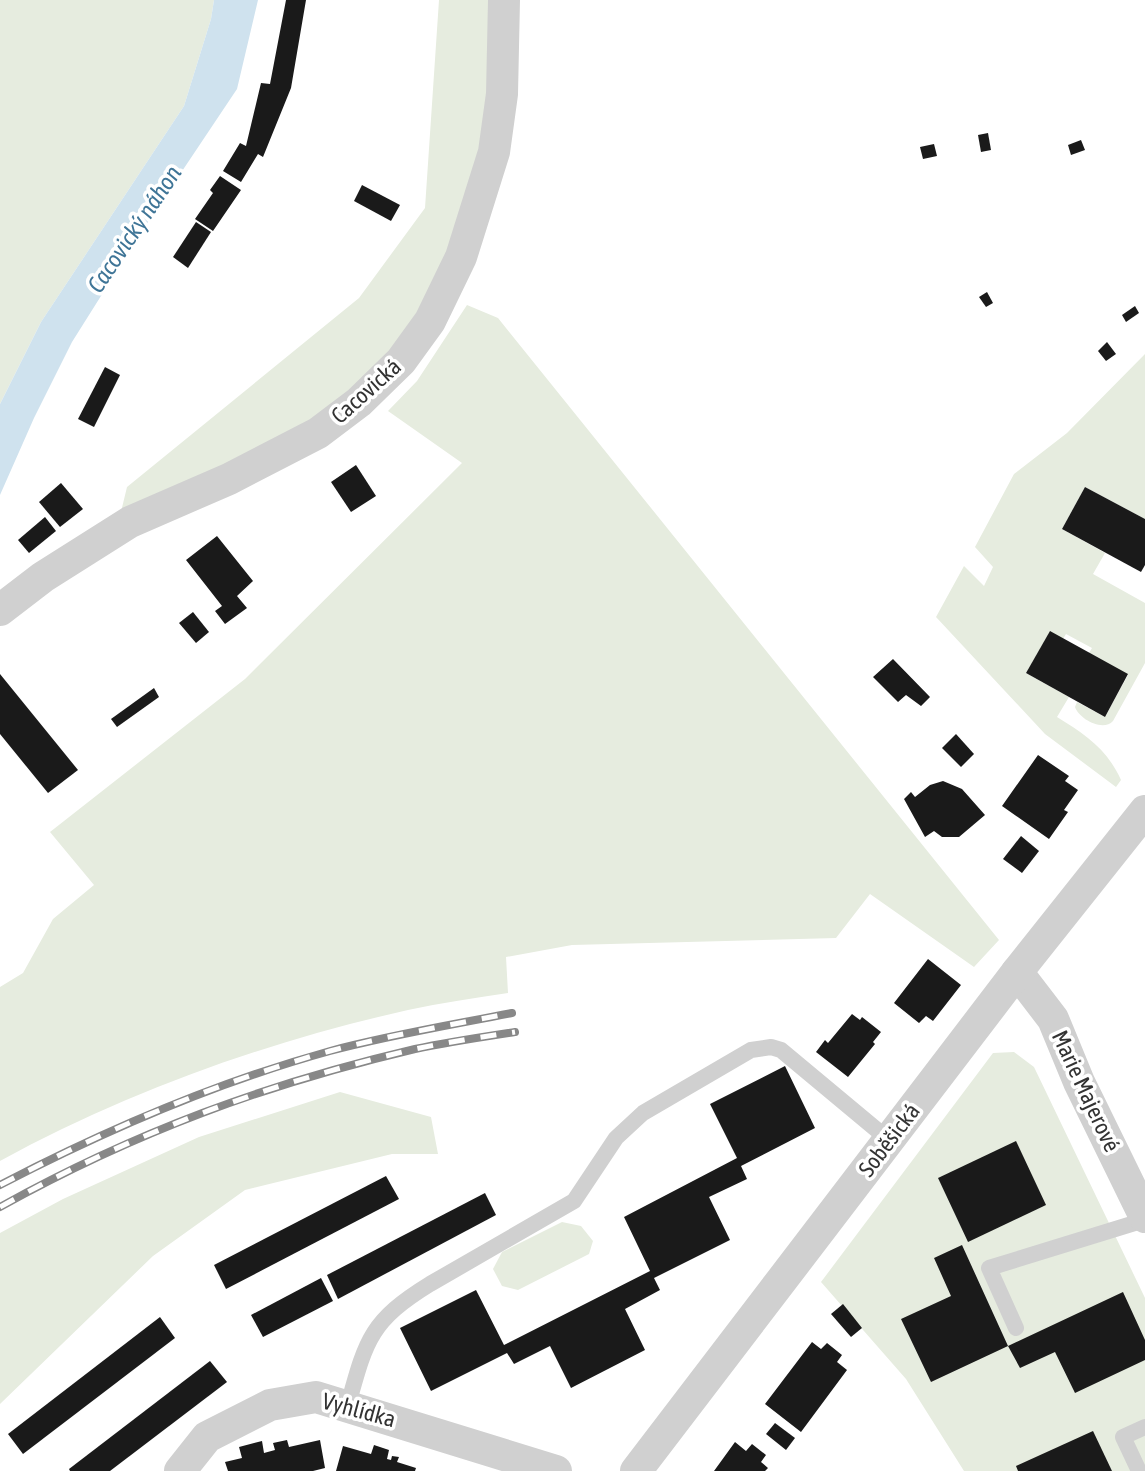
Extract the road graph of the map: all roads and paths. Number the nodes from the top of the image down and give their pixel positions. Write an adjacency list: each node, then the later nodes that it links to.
1 (504, 0): 2 (street, Cacovická)
2 (0, 610)
3 (1145, 811): 4 (street, Soběšická)
4 (1017, 972): 5 (street, Soběšická); 6 (street, Marie Majerové)
5 (889, 1140): 8 (lane); 12 (street, Soběšická)
6 (1145, 1219): 7 (lane)
7 (1016, 1328)
8 (348, 1405): 10 (street, Vyhlídka); 11 (street, Vyhlídka)
9 (1145, 1427): 13 (lane)
10 (180, 1471)
11 (555, 1471)
12 (636, 1471)
13 (1139, 1471)

